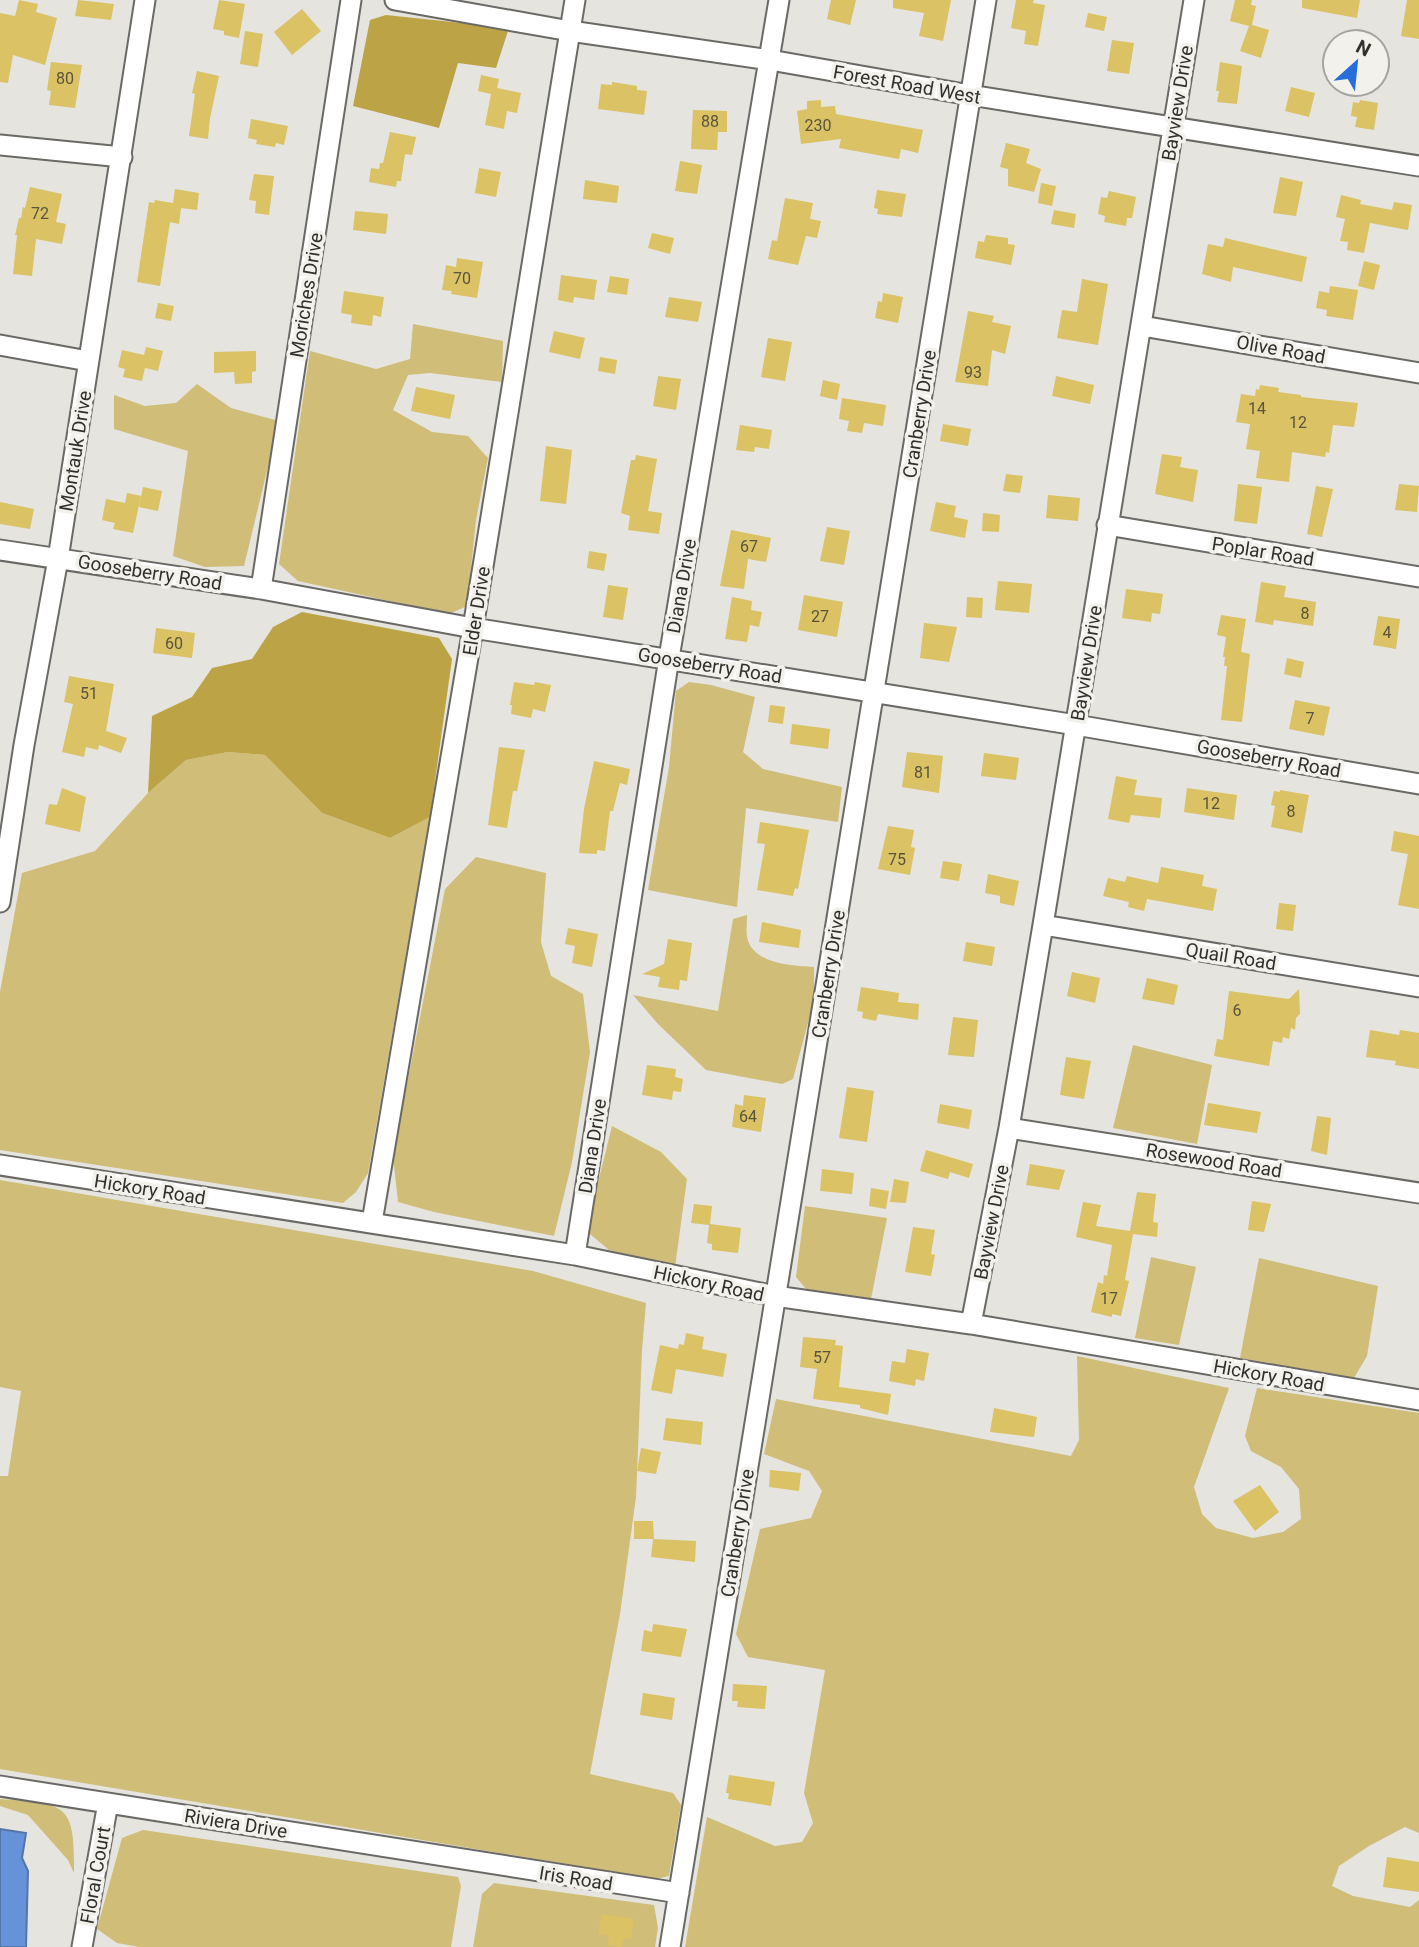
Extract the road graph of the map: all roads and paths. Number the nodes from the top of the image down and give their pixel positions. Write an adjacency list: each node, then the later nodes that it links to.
1 (145, 0): 13 (street, Montauk Drive)
2 (351, 0): 23 (street, Moriches Drive)
3 (395, 0): 8 (street, Forest Road West)
4 (575, 0): 8 (street, Elder Drive)
5 (779, 0): 9 (street, Diana Drive)
6 (986, 0): 10 (street, Cranberry Drive)
7 (1194, 0): 11 (street, Bayview Drive)
8 (570, 31): 9 (street, Forest Road West); 24 (street, Elder Drive)
9 (770, 60): 10 (street, Forest Road West); 25 (street, Diana Drive)
10 (970, 95): 11 (street, Forest Road West); 26 (street, Cranberry Drive)
11 (1174, 126): 14 (street, Forest Road West); 15 (street, Bayview Drive)
12 (0, 145): 13 (street)
13 (122, 157): 17 (street, Montauk Drive)
14 (1419, 166)
15 (1142, 326): 18 (street, Olive Road); 19 (street, Bayview Drive)
16 (0, 345): 17 (street)
17 (88, 361): 21 (street, Montauk Drive)
18 (1419, 373)
19 (1107, 525): 22 (street, Poplar Road); 27 (street, Bayview Drive)
20 (0, 550): 21 (street, Gooseberry Road)
21 (58, 559): 23 (street, Gooseberry Road); 29 (street, Montauk Drive)
22 (1419, 577)
23 (261, 589): 24 (street, Gooseberry Road)
24 (473, 628): 25 (street, Gooseberry Road); 35 (street, Elder Drive)
25 (669, 658): 26 (street, Gooseberry Road); 36 (street, Diana Drive)
26 (874, 693): 27 (street, Gooseberry Road); 37 (street, Cranberry Drive)
27 (1076, 725): 28 (street, Gooseberry Road); 30 (street, Bayview Drive)
28 (1419, 784)
29 (0, 902)
30 (1043, 925): 31 (street, Quail Road); 32 (street, Bayview Drive)
31 (1419, 987)
32 (1009, 1128): 34 (street, Rosewood Road); 38 (street, Bayview Drive)
33 (0, 1165): 35 (street, Hickory Road)
34 (1419, 1193)
35 (372, 1222): 36 (street, Hickory Road)
36 (575, 1255): 37 (street, Hickory Road)
37 (775, 1296): 38 (street, Hickory Road); 43 (street, Cranberry Drive)
38 (971, 1324): 39 (street, Hickory Road)
39 (1419, 1400)
40 (0, 1786): 41 (street, Riviera Drive)
41 (108, 1803): 42 (street, Riviera Drive); 44 (street, Floral Court)
42 (472, 1862): 43 (street, Iris Road)
43 (679, 1894): 45 (street, Cranberry Drive)
44 (82, 1947)
45 (670, 1947)

